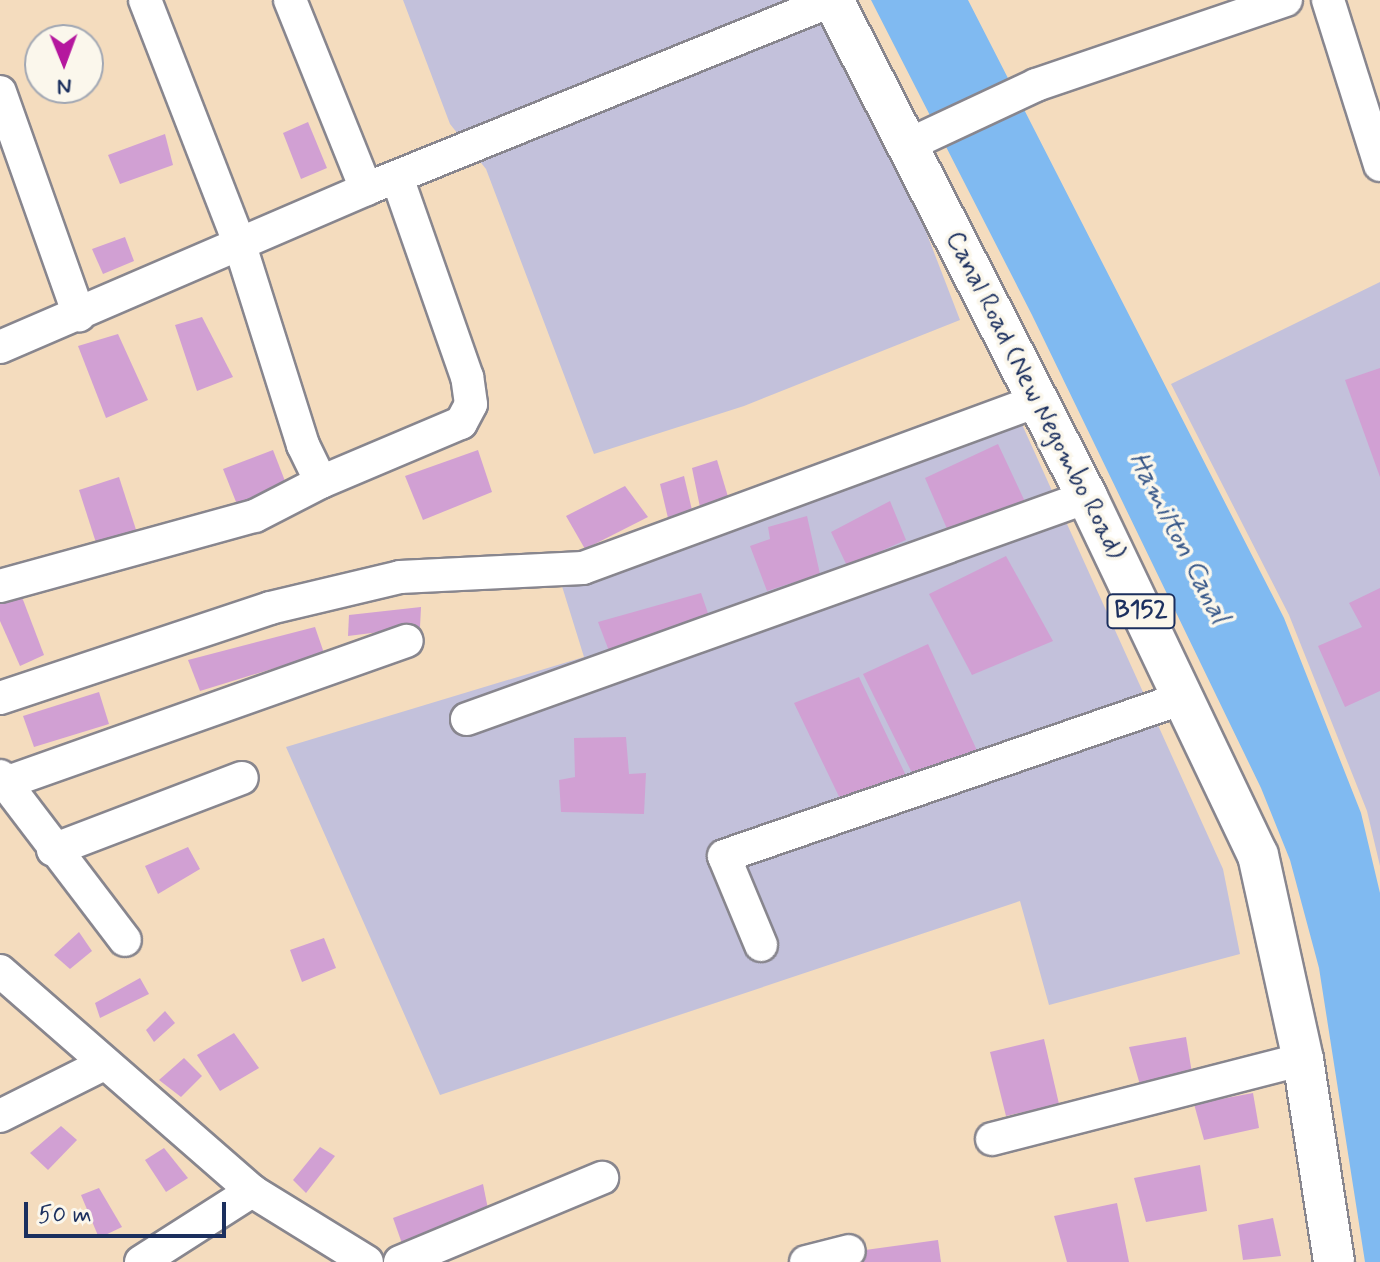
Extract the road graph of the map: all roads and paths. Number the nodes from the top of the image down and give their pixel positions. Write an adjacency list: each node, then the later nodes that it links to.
1 (145, 0): 11 (street)
2 (290, 0): 10 (street)
3 (833, 0): 7 (main road, Canal Road (New Negombo Road) / B152); 9 (street)
4 (1286, 0): 7 (street)
5 (1328, 0): 8 (street)
6 (0, 92): 12 (street)
7 (915, 142): 14 (main road, Canal Road (New Negombo Road) / B152)
8 (1380, 165)
9 (397, 177): 10 (street); 15 (street)
10 (366, 189): 11 (street)
11 (239, 242): 12 (street); 15 (street)
12 (79, 315): 13 (street)
13 (0, 347)
14 (1036, 401): 16 (main road, Canal Road (New Negombo Road) / B152); 19 (street)
15 (321, 482): 17 (street)
16 (1087, 497): 20 (main road, Canal Road (New Negombo Road) / B152); 21 (street)
17 (0, 586)
18 (407, 641): 23 (street)
19 (0, 698)
20 (1183, 698): 26 (street); 28 (main road, Canal Road (New Negombo Road) / B152)
21 (467, 719)
22 (242, 778): 24 (street)
23 (2, 779): 24 (street)
24 (53, 850): 25 (street)
25 (125, 940)
26 (761, 945)
27 (0, 971): 29 (street)
28 (1303, 1059): 31 (street); 39 (main road, Canal Road (New Negombo Road) / B152)
29 (102, 1065): 30 (street); 33 (street)
30 (0, 1116)
31 (992, 1139)
32 (602, 1178): 37 (street)
33 (252, 1191): 35 (street); 36 (street)
34 (849, 1251): 38 (street)
35 (141, 1262)
36 (367, 1262)
37 (400, 1262)
38 (806, 1262)
39 (1334, 1262)

